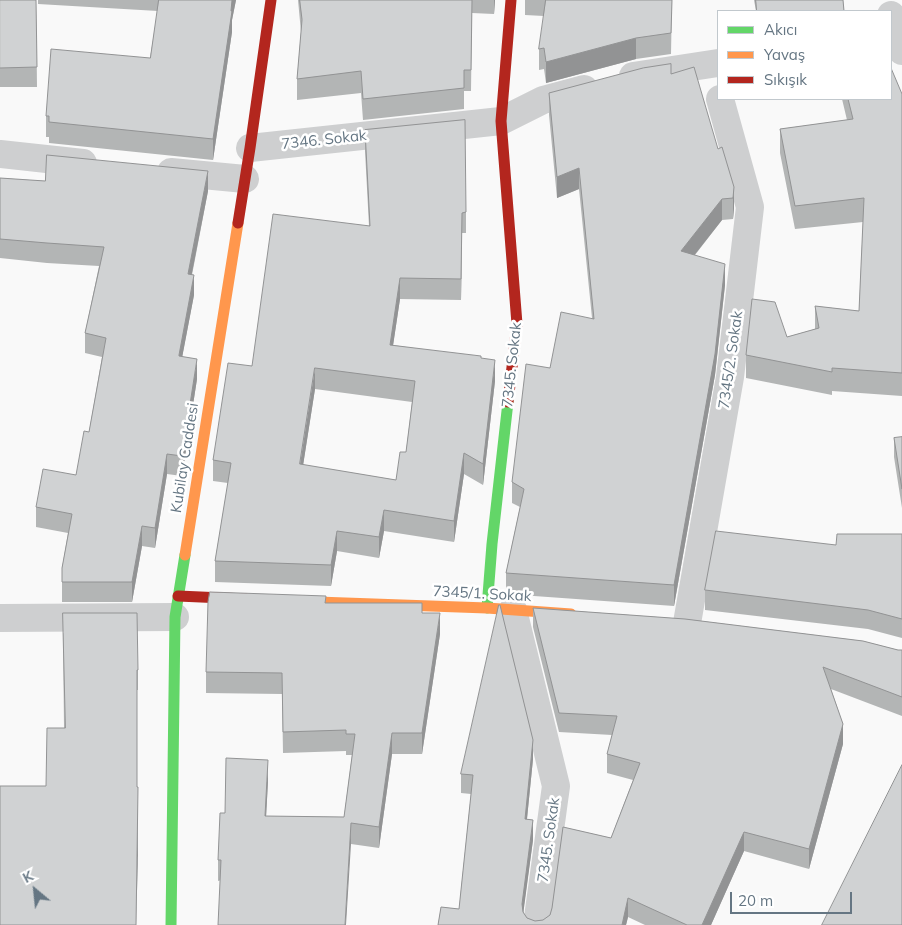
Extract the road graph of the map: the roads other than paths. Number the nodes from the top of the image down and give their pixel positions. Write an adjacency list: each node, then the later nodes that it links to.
1 (271, 0): 7 (street, Kubilay Caddesi)
2 (511, 0): 6 (street, 7345. Sokak)
3 (714, 64): 4 (street); 6 (street, 7346. Sokak)
4 (717, 84)
5 (720, 100): 18 (street, 7345/2. Sokak)
6 (501, 121): 7 (street, 7346. Sokak); 15 (street, 7345. Sokak)
7 (250, 148): 11 (street, Kubilay Caddesi)
8 (0, 154): 9 (street)
9 (108, 165)
10 (147, 169): 11 (street)
11 (245, 179): 14 (street, Kubilay Caddesi)
12 (258, 600): 14 (street)
13 (278, 600): 15 (street, 7345/1. Sokak)
14 (176, 607): 17 (street); 19 (street, Kubilay Caddesi)
15 (500, 609): 16 (street, 7345/1. Sokak); 20 (street, 7345. Sokak)
16 (580, 615)
17 (0, 618)
18 (687, 623)
19 (172, 925)
20 (537, 925)

